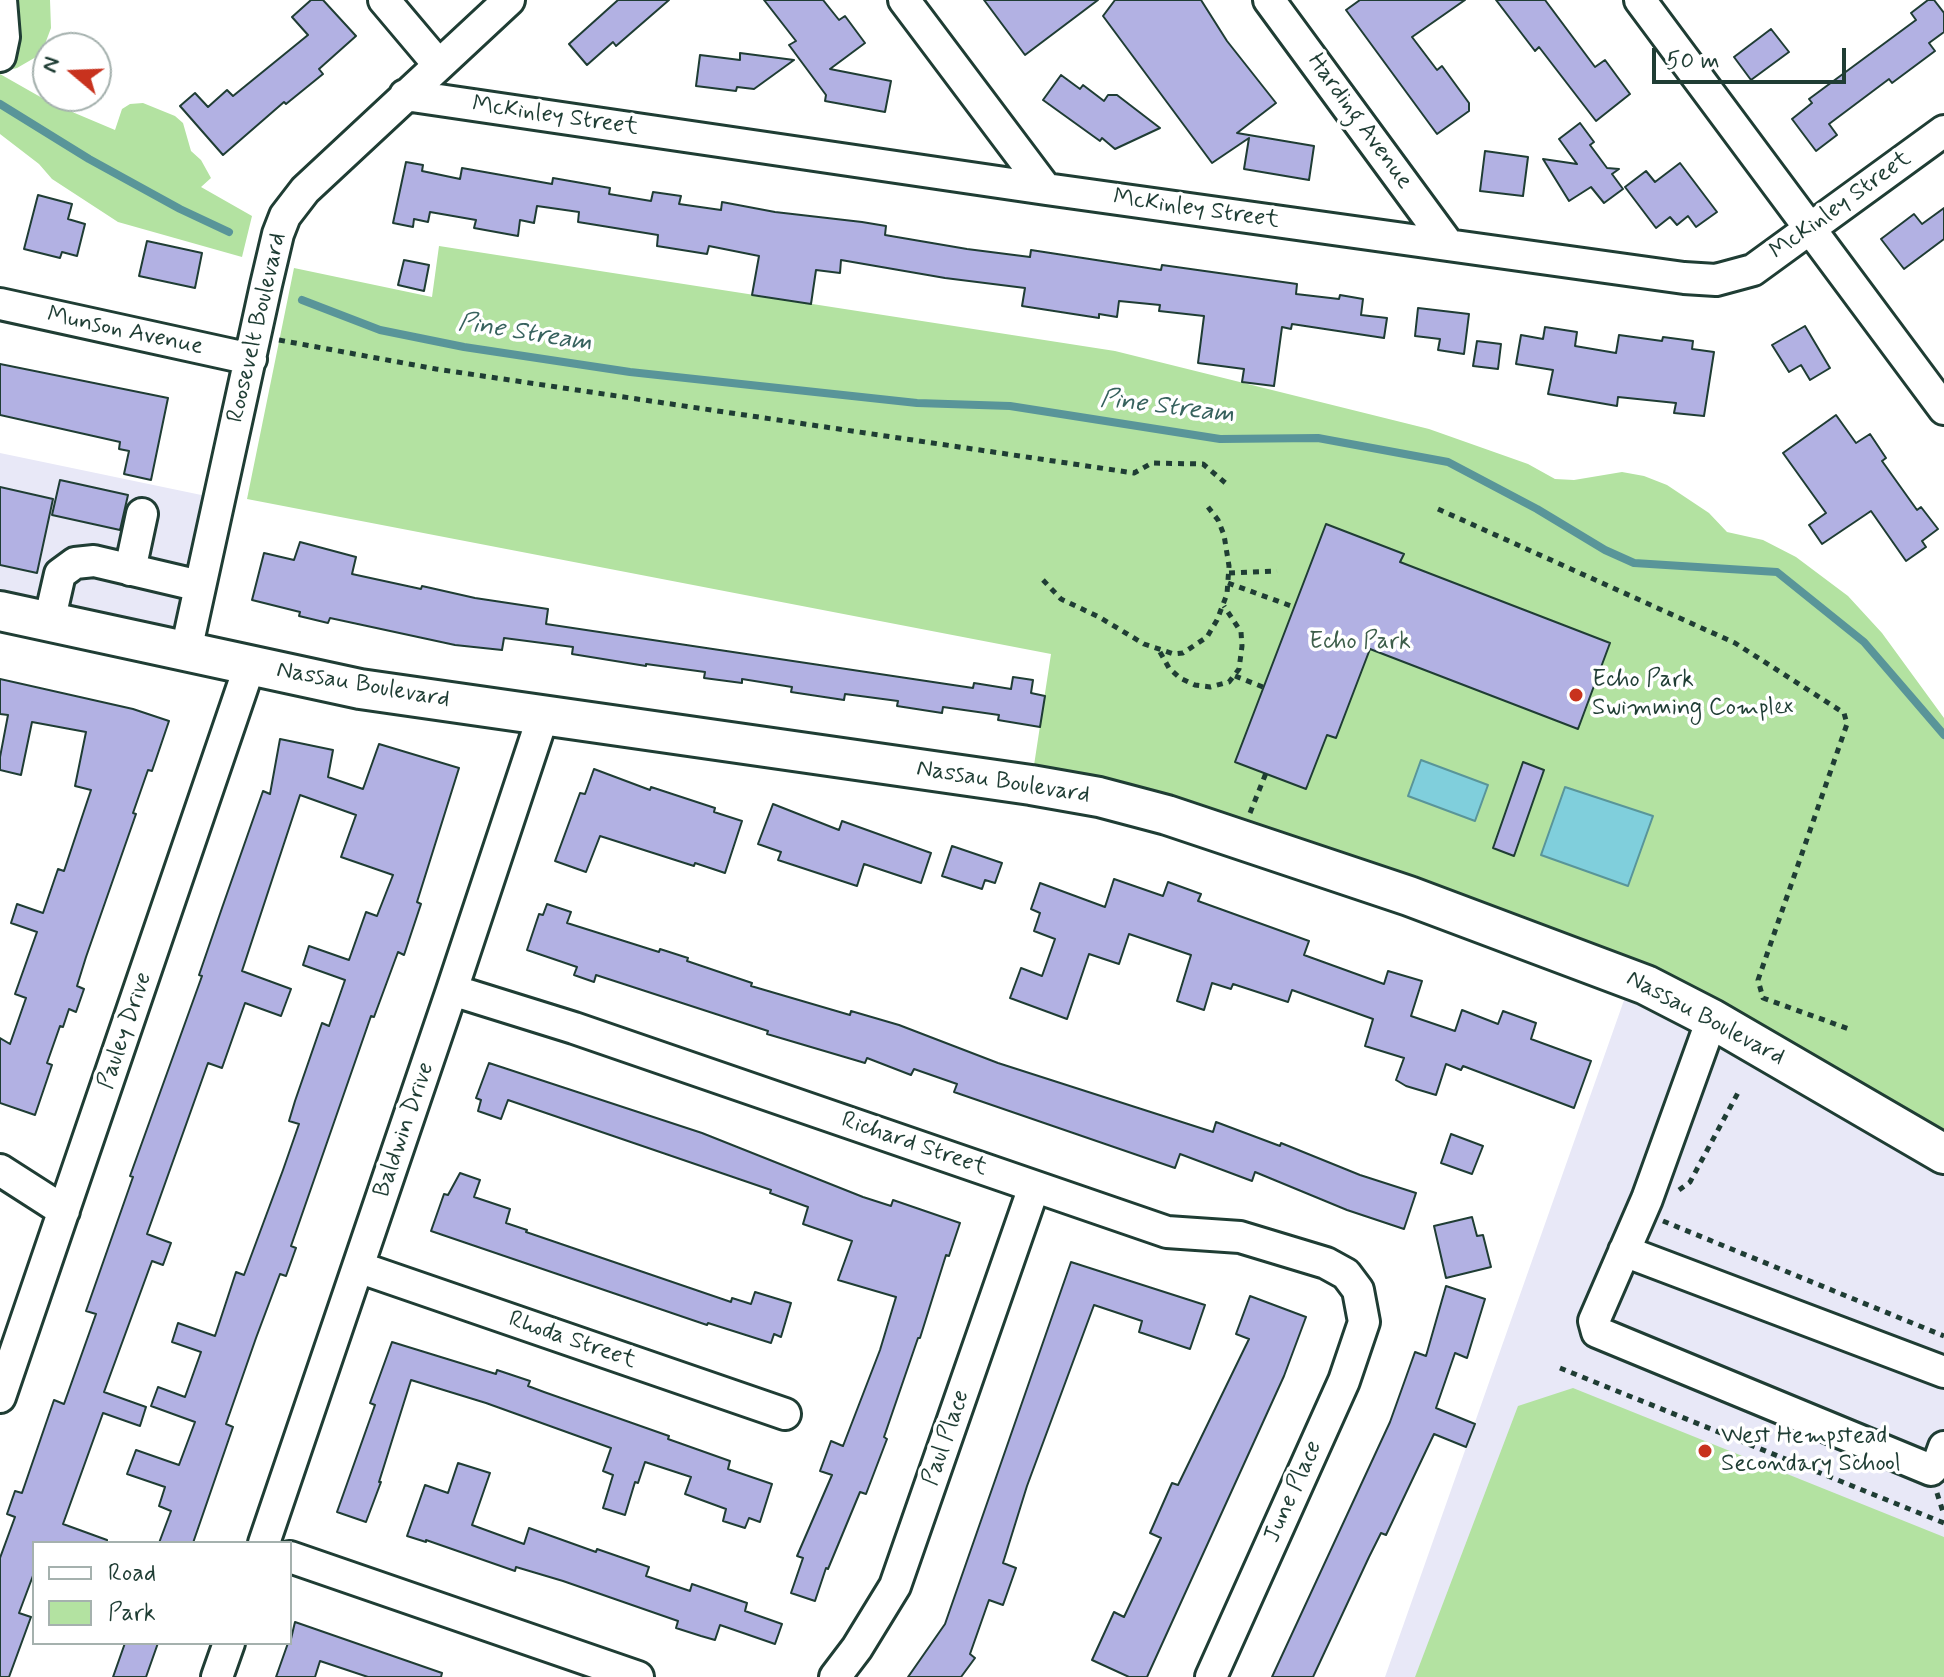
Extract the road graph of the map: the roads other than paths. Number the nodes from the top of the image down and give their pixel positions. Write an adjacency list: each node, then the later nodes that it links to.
1 (1, 0): 7 (street)
2 (384, 0): 8 (street)
3 (509, 0): 8 (street, Roosevelt Boulevard)
4 (904, 0): 11 (street)
5 (1269, 0): 13 (street, Harding Avenue)
6 (1640, 0): 12 (street)
7 (0, 56)
8 (438, 64): 9 (street, Roosevelt Boulevard)
9 (405, 95): 11 (street, McKinley Street); 15 (street, Roosevelt Boulevard)
10 (1944, 131): 12 (street, McKinley Street)
11 (1046, 189): 13 (street, McKinley Street)
12 (1811, 230): 13 (street, McKinley Street); 16 (street)
13 (1448, 244)
14 (0, 304): 15 (street, Munson Avenue)
15 (251, 359): 19 (street, Roosevelt Boulevard)
16 (1944, 409)
17 (142, 514): 18 (street)
18 (130, 570): 19 (street); 21 (street)
19 (200, 586): 22 (street, Roosevelt Boulevard)
20 (0, 611): 21 (main road, Nassau Boulevard)
21 (49, 622): 22 (main road, Nassau Boulevard)
22 (186, 651): 23 (main road, Nassau Boulevard)
23 (250, 665): 24 (main road, Nassau Boulevard); 30 (street, Pauley Drive)
24 (543, 716): 25 (street, Baldwin Drive); 26 (main road, Nassau Boulevard)
25 (452, 990): 29 (street, Richard Street); 32 (street, Baldwin Drive)
26 (1712, 1019): 27 (main road, Nassau Boulevard); 31 (street)
27 (1944, 1154)
28 (0, 1170): 30 (street)
29 (1034, 1187): 33 (street, Richard Street); 44 (street, Paul Place)
30 (64, 1211): 35 (street, Pauley Drive)
31 (1624, 1251): 34 (street); 37 (street)
32 (358, 1267): 36 (street, Rhoda Street); 38 (street, Baldwin Drive)
33 (1362, 1303): 45 (street, June Place)
34 (1944, 1372)
35 (0, 1397)
36 (785, 1414)
37 (1944, 1447)
38 (265, 1541)
39 (292, 1558): 41 (street)
40 (228, 1645): 42 (street)
41 (566, 1666): 43 (street)
42 (217, 1677)
43 (638, 1677)
44 (835, 1677)
45 (1211, 1677)

